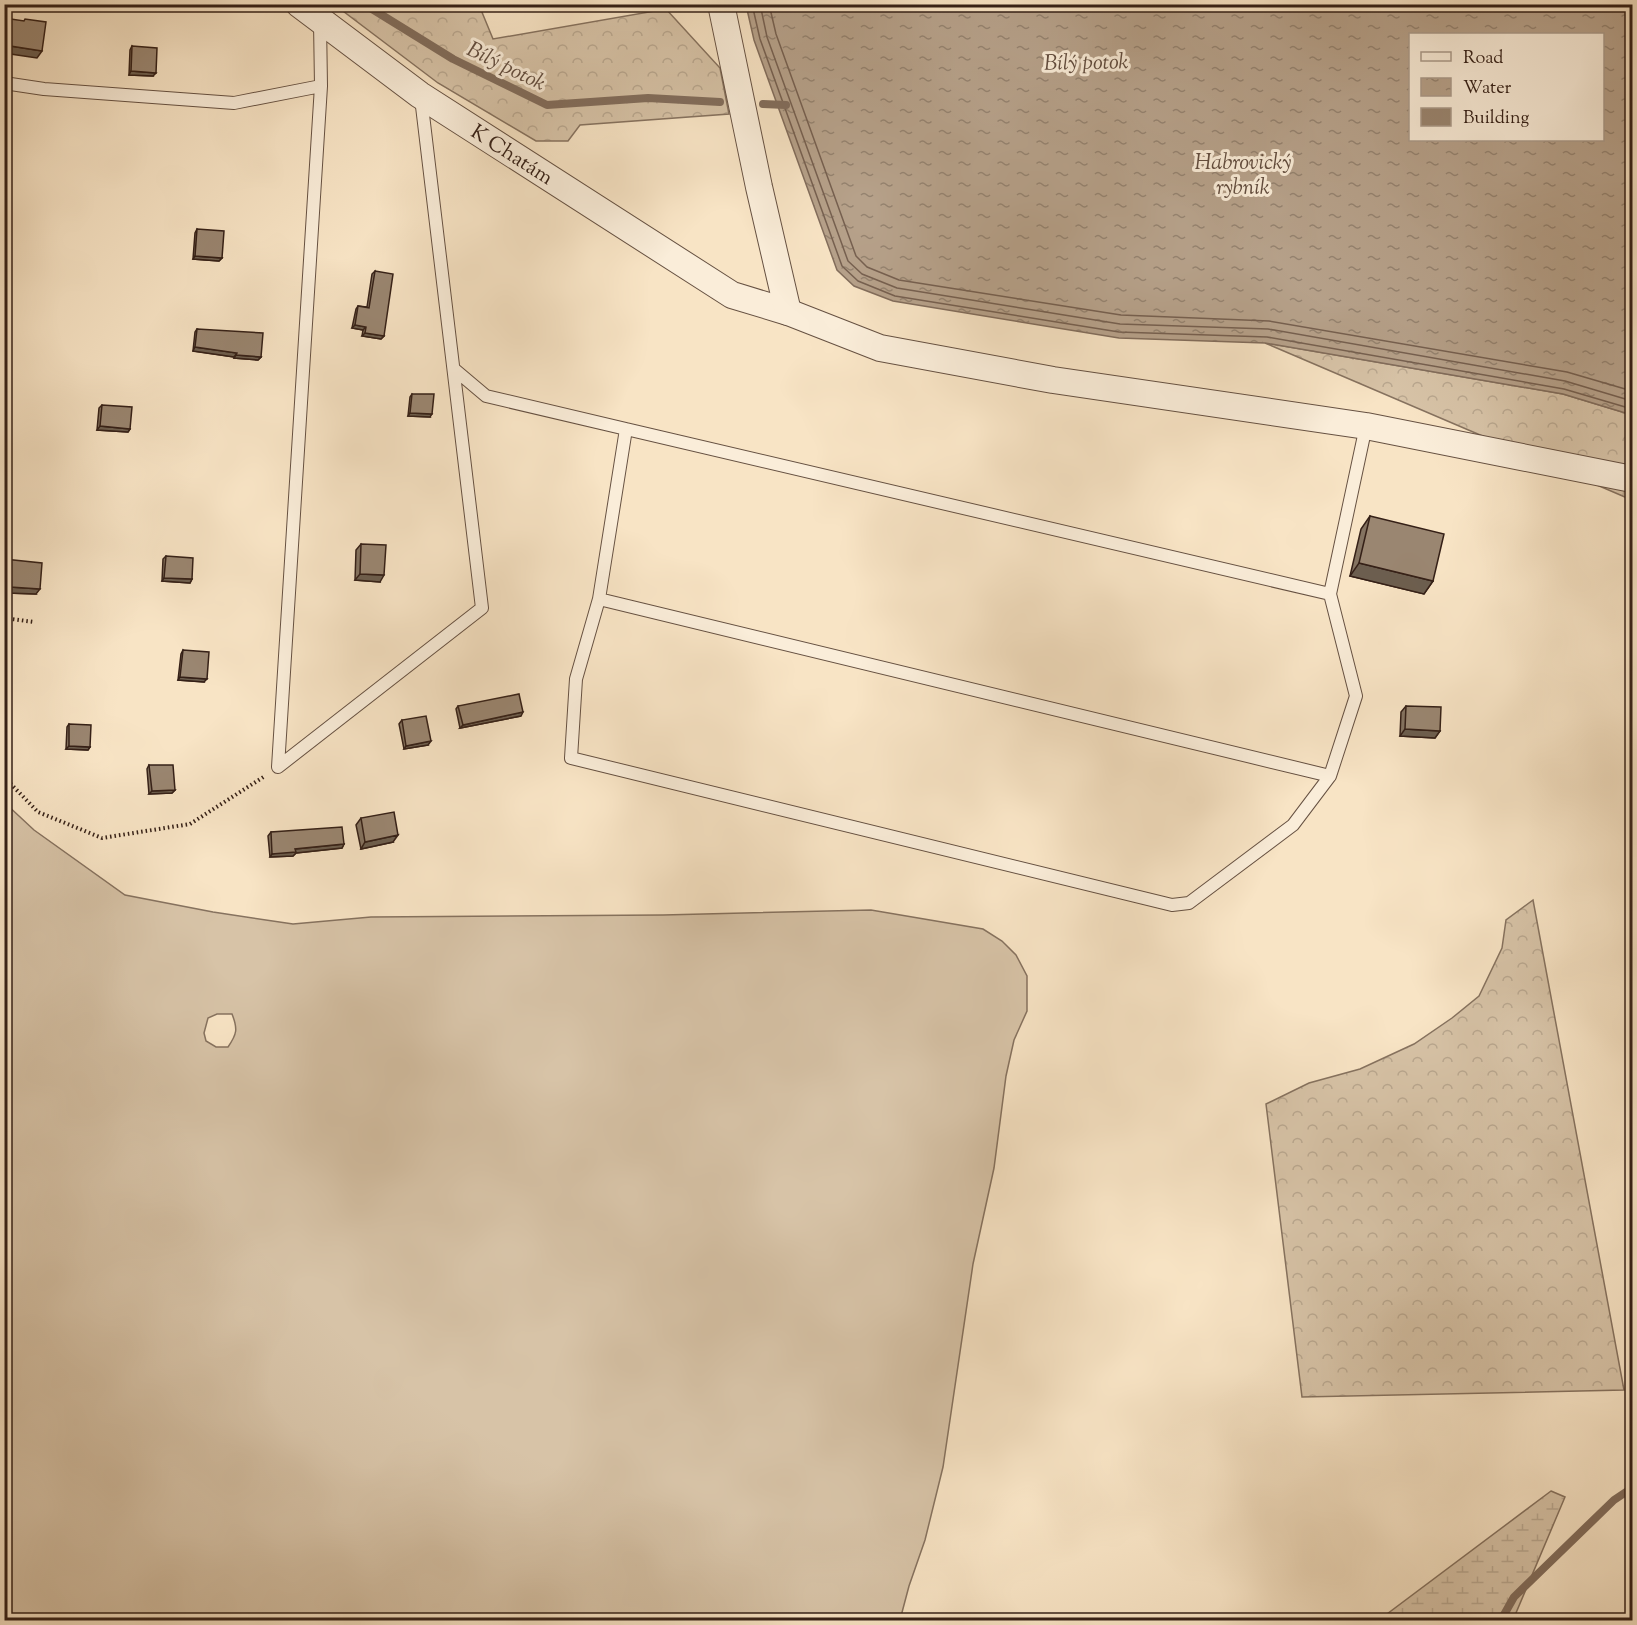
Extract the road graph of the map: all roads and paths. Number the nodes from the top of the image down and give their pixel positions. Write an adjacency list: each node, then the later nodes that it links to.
1 (298, 4): 3 (street, K Chatám)
2 (720, 4): 7 (street)
3 (320, 21): 5 (lane); 6 (street, K Chatám)
4 (4, 83): 5 (lane)
5 (321, 86): 16 (lane)
6 (420, 95): 7 (street, K Chatám); 8 (lane)
7 (788, 312): 9 (street, K Chatám)
8 (454, 369): 10 (lane); 16 (lane)
9 (1366, 426): 11 (street, K Chatám); 12 (lane)
10 (626, 429): 12 (lane); 13 (lane)
11 (1632, 479)
12 (1330, 594): 17 (lane)
13 (599, 599): 17 (lane); 17 (lane)
14 (4, 618): 15 (path)
15 (34, 622)
16 (278, 767): 18 (path)
17 (1330, 776)
18 (4, 777)

